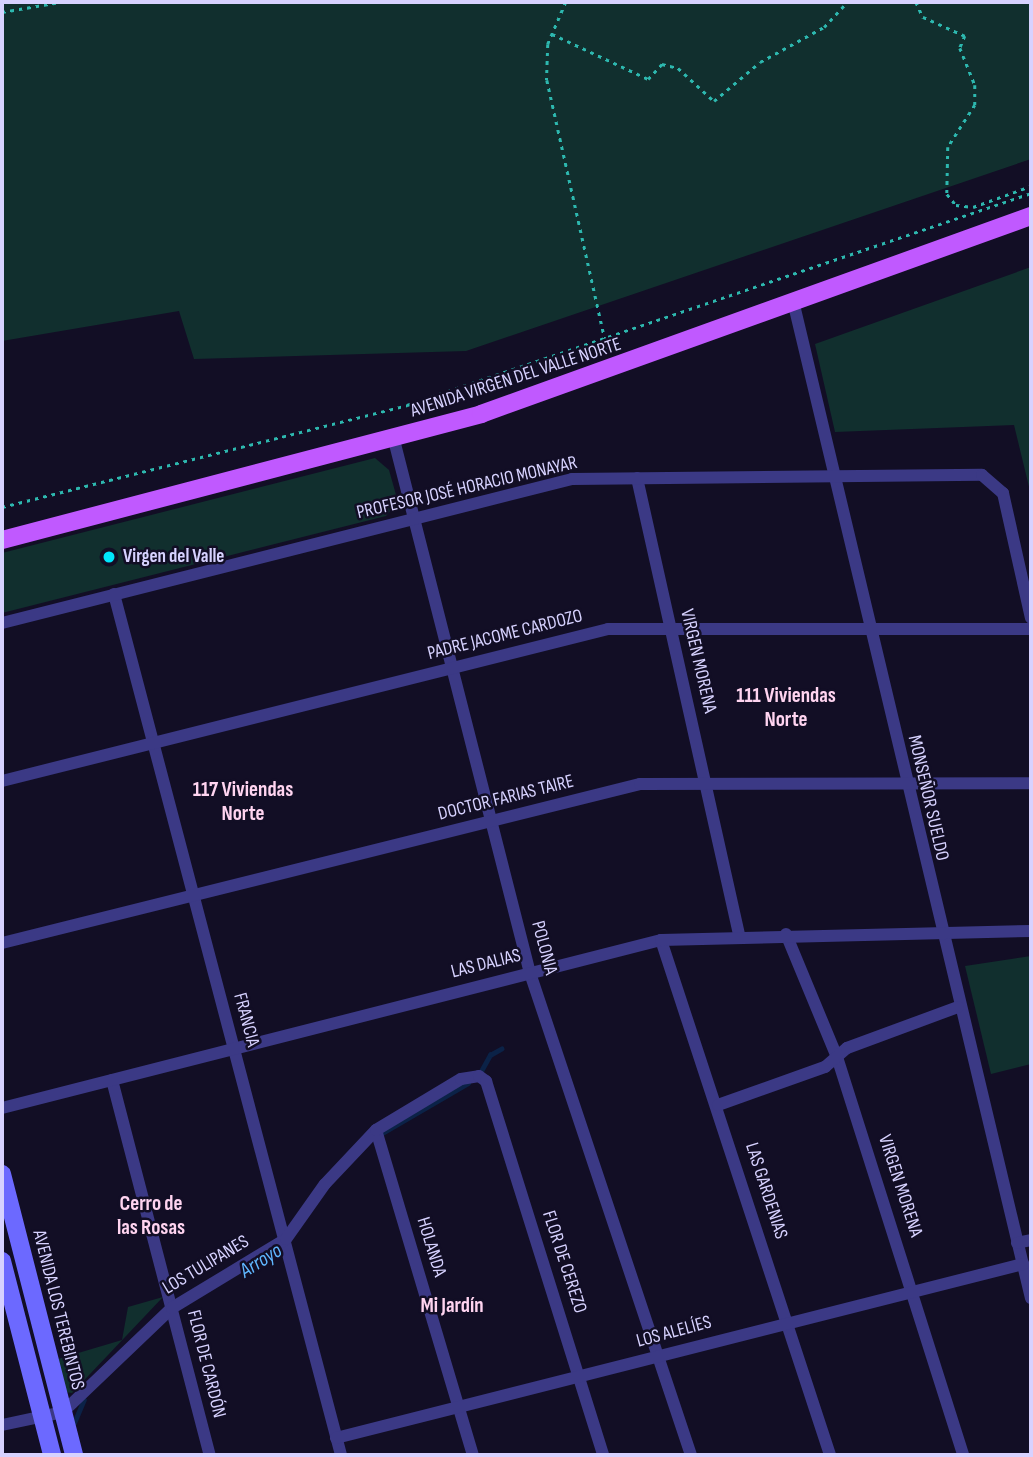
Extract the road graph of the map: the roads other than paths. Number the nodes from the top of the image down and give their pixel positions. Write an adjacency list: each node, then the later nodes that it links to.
1 (1031, 216): 2 (main road, AVENIDA VIRGEN DEL VALLE NORTE)
2 (794, 304): 3 (main road, AVENIDA VIRGEN DEL VALLE NORTE); 4 (street, MONSEÑOR SUELDO)
3 (394, 440): 6 (street, POLONIA); 7 (main road, AVENIDA VIRGEN DEL VALLE NORTE)
4 (834, 477): 5 (street, PROFESOR JOSÉ HORACIO MONAYAR); 9 (street, PROFESOR JOSÉ HORACIO MONAYAR); 12 (street, MONSEÑOR SUELDO)
5 (637, 478): 6 (street, PROFESOR JOSÉ HORACIO MONAYAR); 11 (street, VIRGEN MORENA)
6 (414, 519): 8 (street, PROFESOR JOSÉ HORACIO MONAYAR); 14 (street, POLONIA)
7 (2, 540)
8 (114, 594): 10 (street, PROFESOR JOSÉ HORACIO MONAYAR); 15 (street, FRANCIA)
9 (1031, 618)
10 (2, 623)
11 (671, 629): 12 (street, PADRE JACOME CARDOZO); 14 (street, PADRE JACOME CARDOZO); 18 (street, VIRGEN MORENA)
12 (869, 629): 13 (street, PADRE JACOME CARDOZO); 19 (street, MONSEÑOR SUELDO)
13 (1031, 629)
14 (452, 668): 15 (street, PADRE JACOME CARDOZO); 20 (street, POLONIA)
15 (153, 743): 16 (street, PADRE JACOME CARDOZO); 21 (street, FRANCIA)
16 (2, 782)
17 (1031, 783): 19 (street, DOCTOR FARIAS TAIRE)
18 (705, 784): 19 (street, DOCTOR FARIAS TAIRE); 20 (street, DOCTOR FARIAS TAIRE); 24 (street, VIRGEN MORENA)
19 (905, 784): 22 (street, MONSEÑOR SUELDO)
20 (491, 821): 21 (street, DOCTOR FARIAS TAIRE); 28 (street, POLONIA)
21 (193, 896): 27 (street, DOCTOR FARIAS TAIRE); 30 (street, FRANCIA)
22 (939, 932): 23 (street, LAS DALIAS); 25 (street, LAS DALIAS); 29 (street, MONSEÑOR SUELDO)
23 (1031, 932)
24 (739, 934): 25 (street, LAS DALIAS); 26 (street, LAS DALIAS)
25 (786, 934): 31 (street, VIRGEN MORENA)
26 (661, 940): 28 (street, LAS DALIAS); 34 (street, LAS GARDENIAS)
27 (2, 943)
28 (530, 973): 30 (street, LAS DALIAS); 48 (street, POLONIA)
29 (958, 1007): 31 (street); 40 (street, MONSEÑOR SUELDO)
30 (233, 1049): 32 (street, LAS DALIAS); 38 (street, FRANCIA)
31 (837, 1057): 34 (street); 44 (street, VIRGEN MORENA)
32 (112, 1080): 35 (street, LAS DALIAS); 46 (street, FLOR DE CARDÓN)
33 (486, 1081): 36 (street, LOS TULIPANES); 49 (street, FLOR DE CEREZO)
34 (718, 1105): 47 (street, LAS GARDENIAS)
35 (2, 1108)
36 (376, 1130): 38 (street, LOS TULIPANES); 50 (street, HOLANDA)
37 (2, 1174): 41 (main road, AVENIDA LOS TEREBINTOS)
38 (286, 1239): 46 (street, LOS TULIPANES); 54 (street, FRANCIA)
39 (1031, 1240): 40 (street)
40 (1017, 1243): 42 (street, MONSEÑOR SUELDO)
41 (24, 1262): 43 (street); 51 (main road, AVENIDA LOS TEREBINTOS)
42 (1023, 1264): 44 (street, LOS ALELÍES); 45 (street, MONSEÑOR SUELDO)
43 (2, 1265): 52 (main road)
44 (915, 1290): 47 (street, LOS ALELÍES); 63 (street, VIRGEN MORENA)
45 (1031, 1298)
46 (172, 1308): 51 (street, LOS TULIPANES); 57 (street, FLOR DE CARDÓN)
47 (789, 1321): 48 (street, LOS ALELÍES); 62 (street, LAS GARDENIAS)
48 (660, 1355): 49 (street, LOS ALELÍES); 61 (street, POLONIA)
49 (580, 1377): 50 (street, LOS ALELÍES); 60 (street, FLOR DE CEREZO)
50 (458, 1406): 54 (street, LOS ALELÍES); 59 (street, HOLANDA)
51 (63, 1412): 52 (street); 56 (main road, AVENIDA LOS TEREBINTOS)
52 (41, 1415): 53 (street); 55 (main road)
53 (2, 1426)
54 (336, 1438): 58 (street, FRANCIA)
55 (51, 1455)
56 (74, 1455)
57 (210, 1455)
58 (341, 1455)
59 (472, 1455)
60 (603, 1455)
61 (691, 1455)
62 (830, 1455)
63 (963, 1455)

